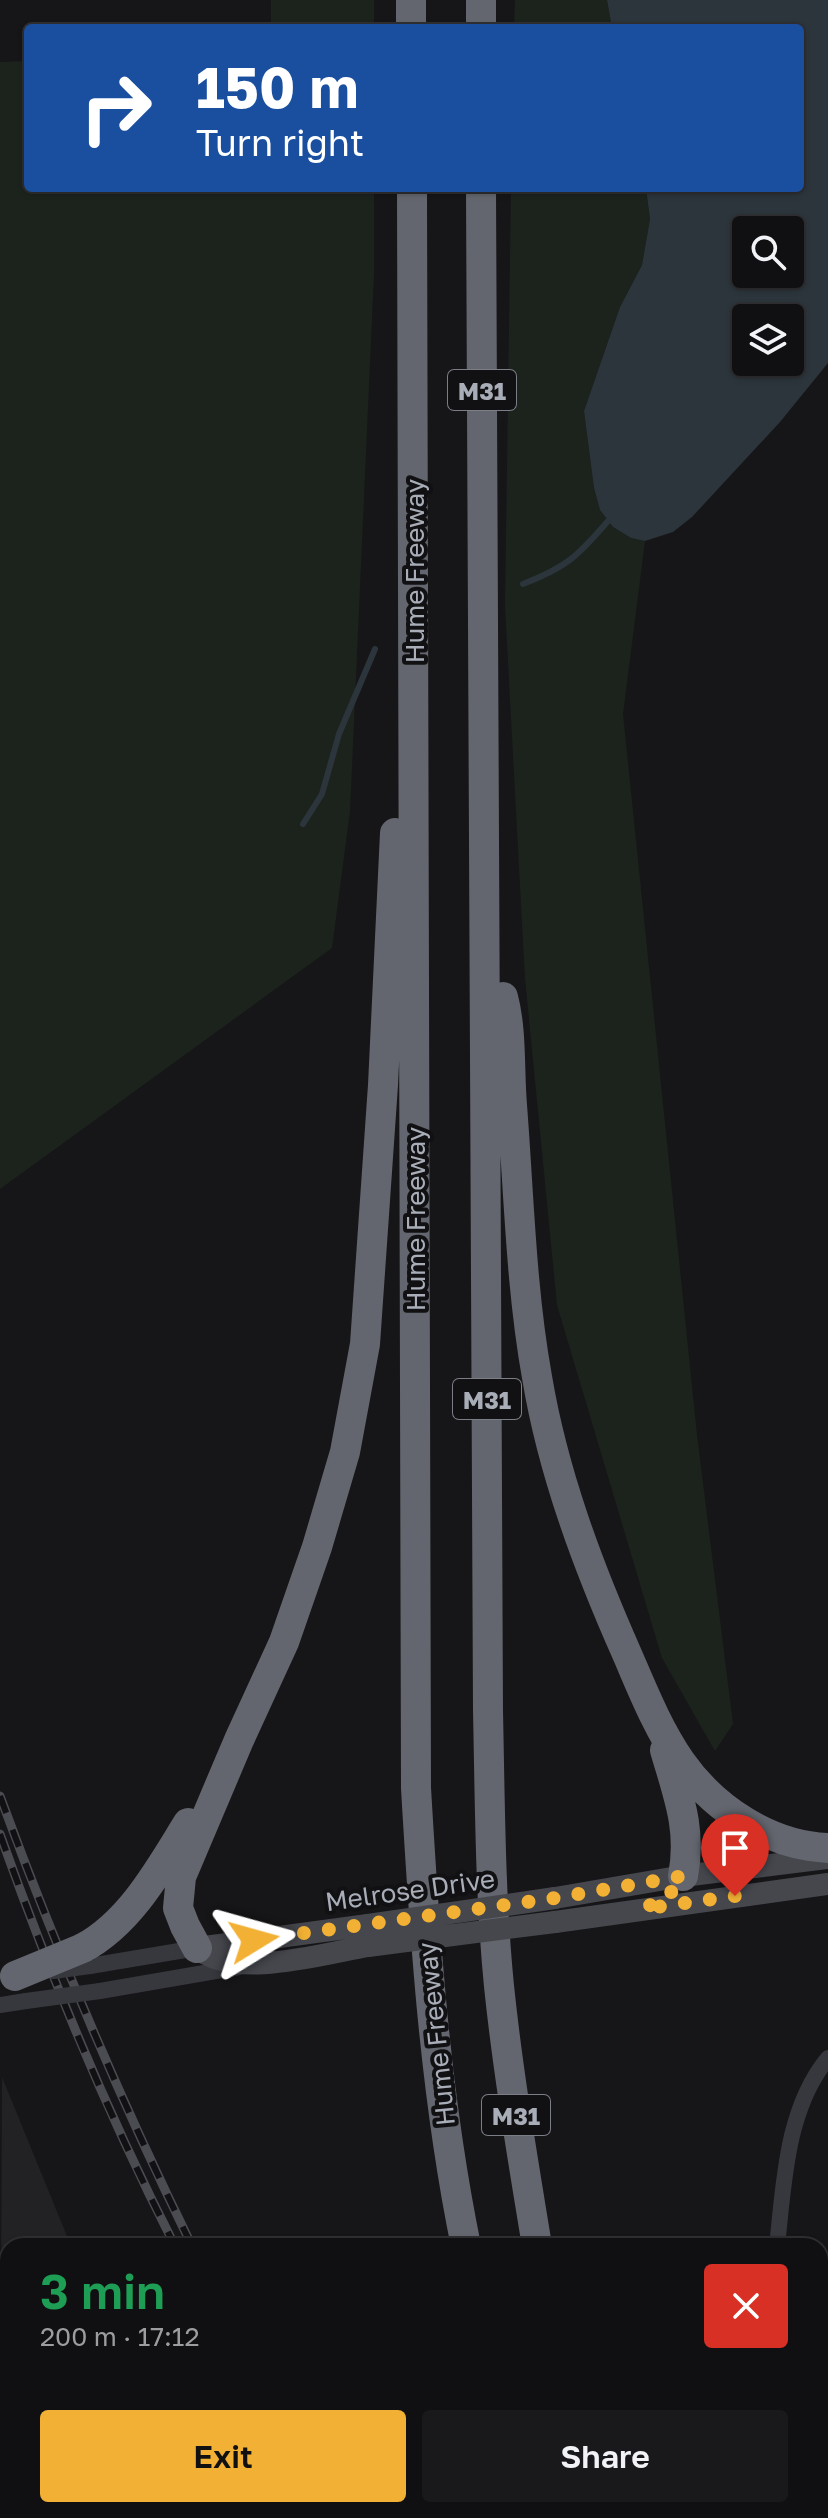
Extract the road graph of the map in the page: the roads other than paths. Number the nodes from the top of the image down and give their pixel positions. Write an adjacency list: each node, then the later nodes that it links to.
1 (411, 0): 3 (highway)
2 (481, 0): 4 (highway)
3 (411, 24)
4 (481, 24)
5 (412, 192): 7 (highway, Hume Freeway / M31)
6 (481, 192): 8 (highway, M31)
7 (413, 448): 10 (highway); 23 (highway, Hume Freeway / M31)
8 (486, 941): 9 (highway); 24 (highway, M31)
9 (655, 1718): 11 (highway); 13 (highway)
10 (239, 1740): 17 (highway); 18 (highway)
11 (828, 1848)
12 (828, 1858): 13 (main road, Melrose Drive)
13 (683, 1876): 15 (main road); 16 (main road, Melrose Drive, bridge)
14 (828, 1884): 15 (main road, Melrose Drive)
15 (643, 1909): 16 (main road, Melrose Drive, bridge)
16 (368, 1936): 17 (main road, Melrose Drive); 19 (main road, Melrose Drive)
17 (197, 1948): 18 (street, Melrose Drive); 19 (main road)
18 (86, 1957): 20 (highway, bridge)
19 (253, 1964): 20 (street, Melrose Drive, bridge)
20 (14, 1985): 21 (street, Melrose Drive)
21 (0, 2005)
22 (828, 2058): 25 (street)
23 (464, 2238)
24 (536, 2238)
25 (778, 2238)

